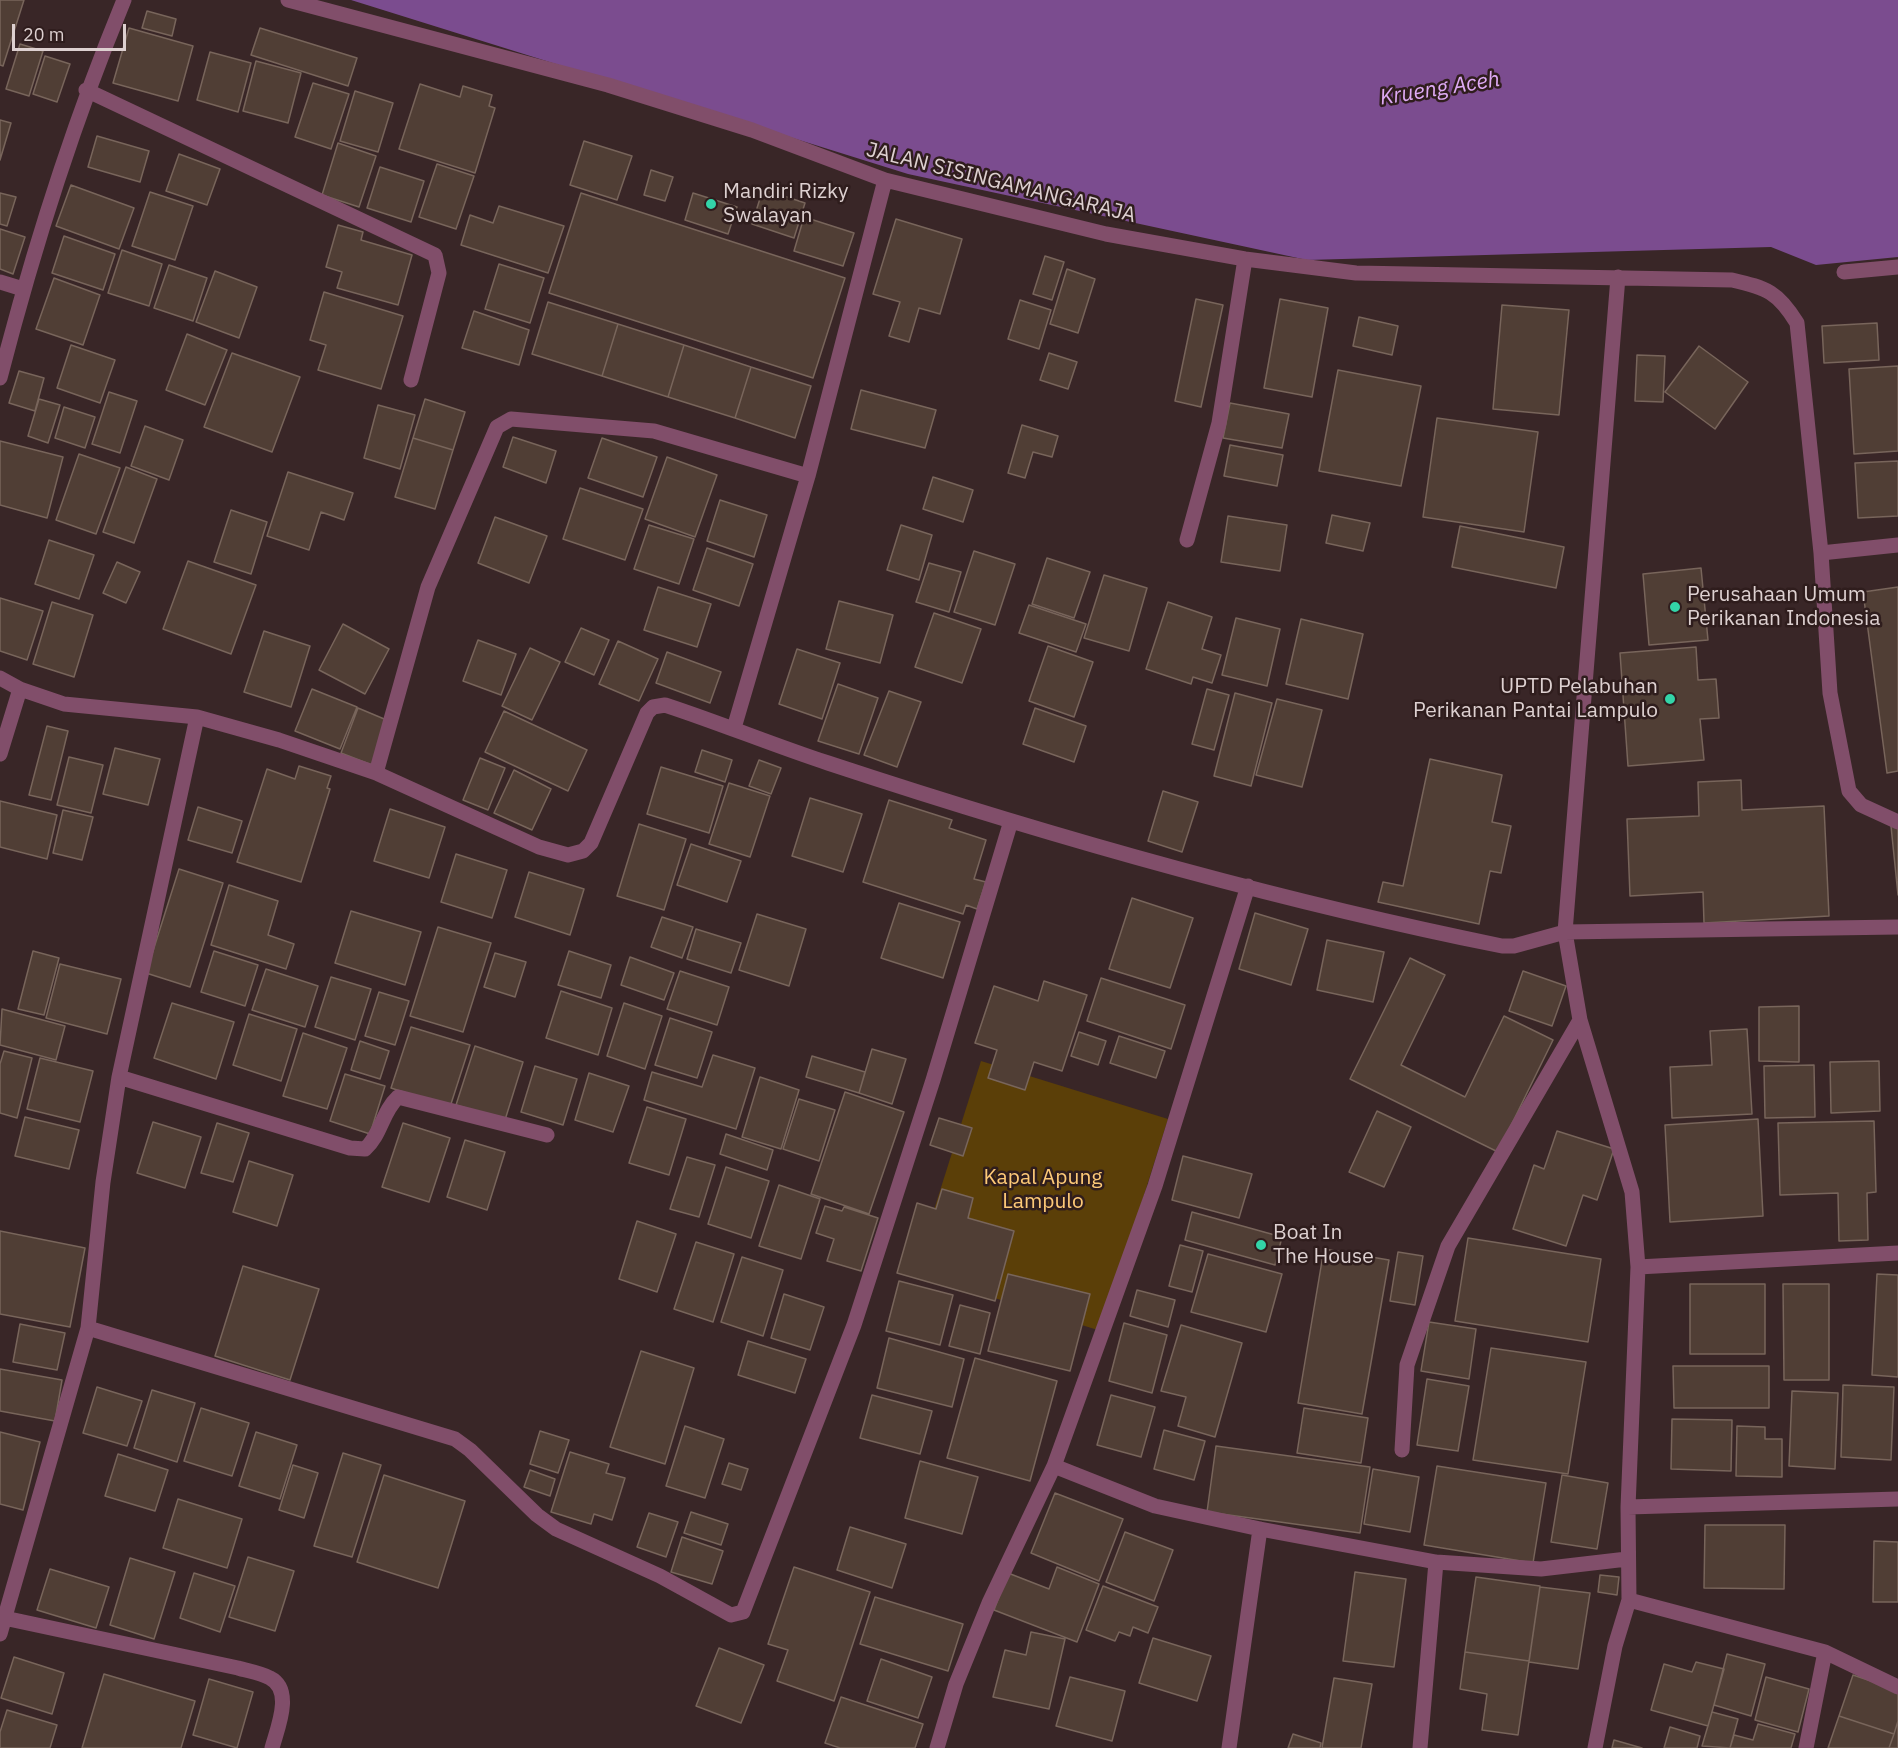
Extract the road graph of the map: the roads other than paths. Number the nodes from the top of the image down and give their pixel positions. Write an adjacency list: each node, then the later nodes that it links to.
1 (124, 0): 3 (street)
2 (288, 0): 4 (street, JALAN SISINGAMANGARAJA)
3 (86, 90): 10 (street); 12 (street)
4 (885, 180): 5 (street, JALAN SISINGAMANGARAJA); 13 (street)
5 (1245, 259): 8 (street, JALAN SISINGAMANGARAJA); 14 (street)
6 (1898, 267): 7 (street)
7 (1845, 272)
8 (1618, 277): 16 (street, JALAN SISINGAMANGARAJA); 27 (street)
9 (0, 282): 10 (street)
10 (23, 290): 11 (street)
11 (0, 378)
12 (411, 380)
13 (808, 476): 20 (street); 22 (street)
14 (1187, 540)
15 (1898, 545): 16 (street)
16 (1821, 553): 24 (street, JALAN SISINGAMANGARAJA)
17 (0, 678): 18 (street)
18 (20, 689): 19 (street); 21 (street)
19 (197, 717): 22 (street); 29 (street)
20 (734, 728): 22 (street); 23 (street)
21 (0, 754)
22 (376, 773)
23 (1011, 821): 25 (street); 33 (street)
24 (1898, 822)
25 (1248, 886): 27 (street); 35 (street)
26 (1898, 927): 27 (street)
27 (1565, 932): 28 (street)
28 (1580, 1020): 32 (street); 34 (street)
29 (119, 1077): 30 (street); 33 (street)
30 (547, 1135)
31 (1898, 1253): 32 (street)
32 (1638, 1267): 37 (street)
33 (88, 1328): 42 (street)
34 (1402, 1450)
35 (1054, 1466): 38 (street); 47 (street)
36 (1898, 1499): 37 (street)
37 (1628, 1507): 39 (street)
38 (1260, 1529): 40 (street); 48 (street)
39 (1627, 1559): 40 (street); 41 (street)
40 (1436, 1562): 49 (street)
41 (1629, 1600): 44 (street); 50 (street)
42 (2, 1617): 43 (street); 46 (street)
43 (0, 1634)
44 (1825, 1652): 45 (street); 51 (street)
45 (1898, 1687)
46 (272, 1748)
47 (937, 1748)
48 (1229, 1748)
49 (1420, 1748)
50 (1594, 1748)
51 (1806, 1748)

